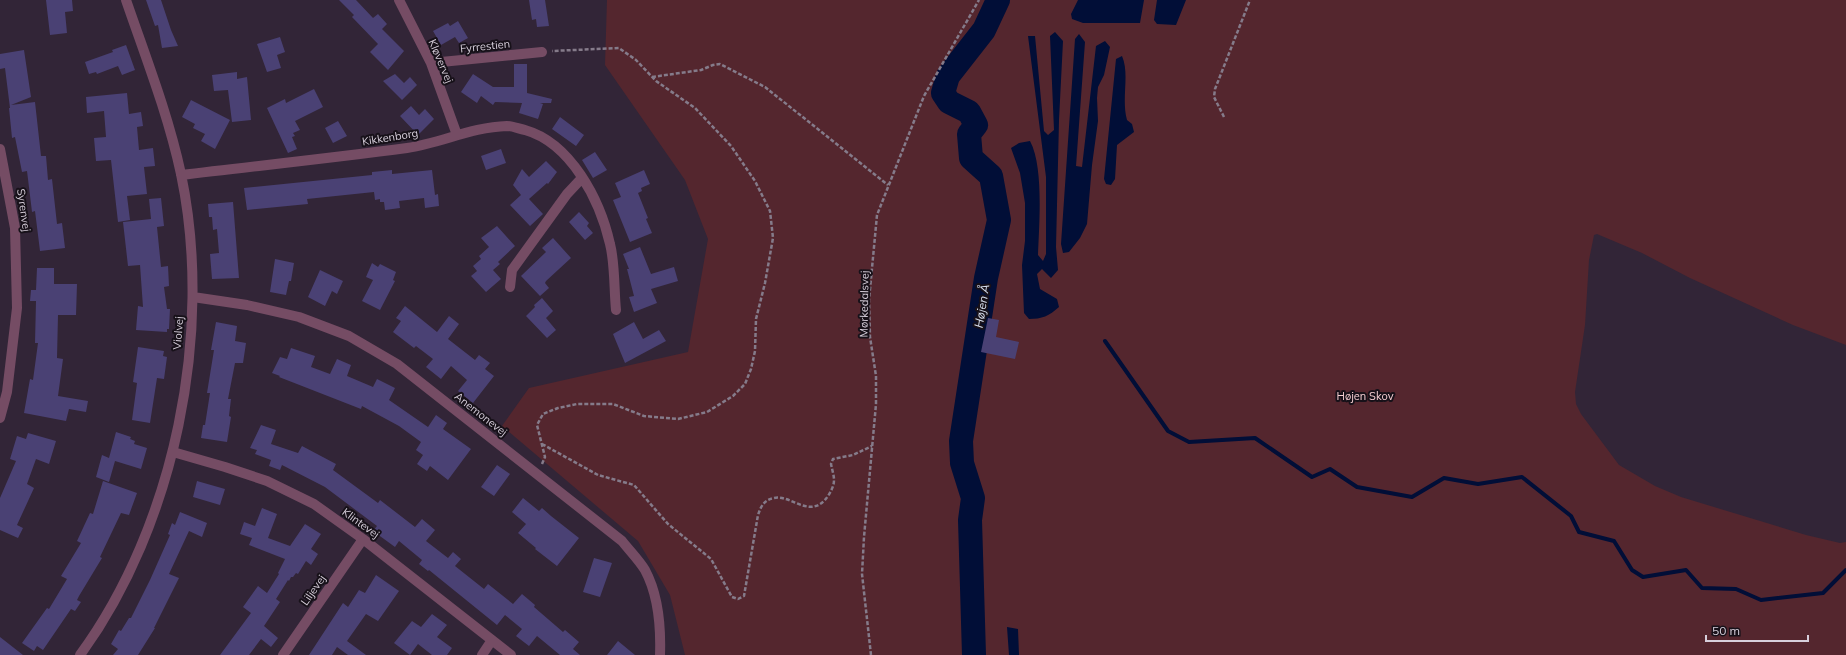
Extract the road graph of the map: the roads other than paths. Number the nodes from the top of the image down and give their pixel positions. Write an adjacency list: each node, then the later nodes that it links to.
1 (126, 0): 7 (street, Violvej)
2 (399, 0): 4 (street, Kløvervej)
3 (542, 52): 4 (street, Fyrrestien)
4 (431, 63): 5 (street, Kløvervej)
5 (457, 135): 7 (street, Kikkenborg); 8 (street, Kikkenborg)
6 (0, 149): 12 (street, Syrenvej)
7 (181, 175): 10 (street, Violvej)
8 (582, 178): 9 (street); 11 (street, Kikkenborg)
9 (510, 287)
10 (193, 297): 13 (street, Violvej); 20 (street, Anemonevej)
11 (616, 310)
12 (0, 418)
13 (173, 452): 14 (street, Klintevej); 16 (street, Violvej)
14 (363, 539): 15 (street, Klintevej); 17 (street, Liljevej)
15 (492, 640): 18 (street); 19 (street, Klintevej)
16 (80, 655)
17 (283, 655)
18 (482, 655)
19 (511, 655)
20 (660, 655)

